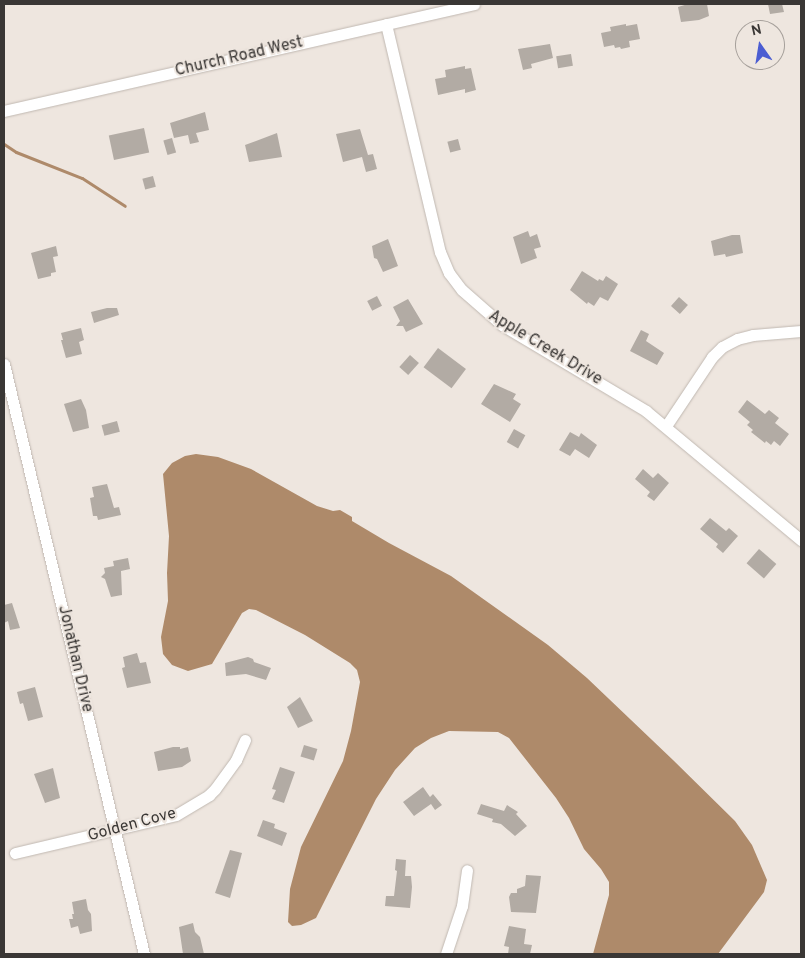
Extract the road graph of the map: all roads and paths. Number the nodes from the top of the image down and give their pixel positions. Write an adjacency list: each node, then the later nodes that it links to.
1 (474, 4): 2 (street, Church Road West)
2 (386, 24): 3 (street, Church Road West); 6 (street, Apple Creek Drive)
3 (4, 111)
4 (801, 331): 6 (street)
5 (4, 364): 9 (street, Jonathan Drive)
6 (666, 426): 7 (street, Apple Creek Drive)
7 (801, 540)
8 (245, 740): 9 (street, Golden Cove)
9 (116, 830): 10 (street, Golden Cove); 12 (street, Jonathan Drive)
10 (16, 853)
11 (467, 870): 13 (street)
12 (144, 954)
13 (446, 954)

